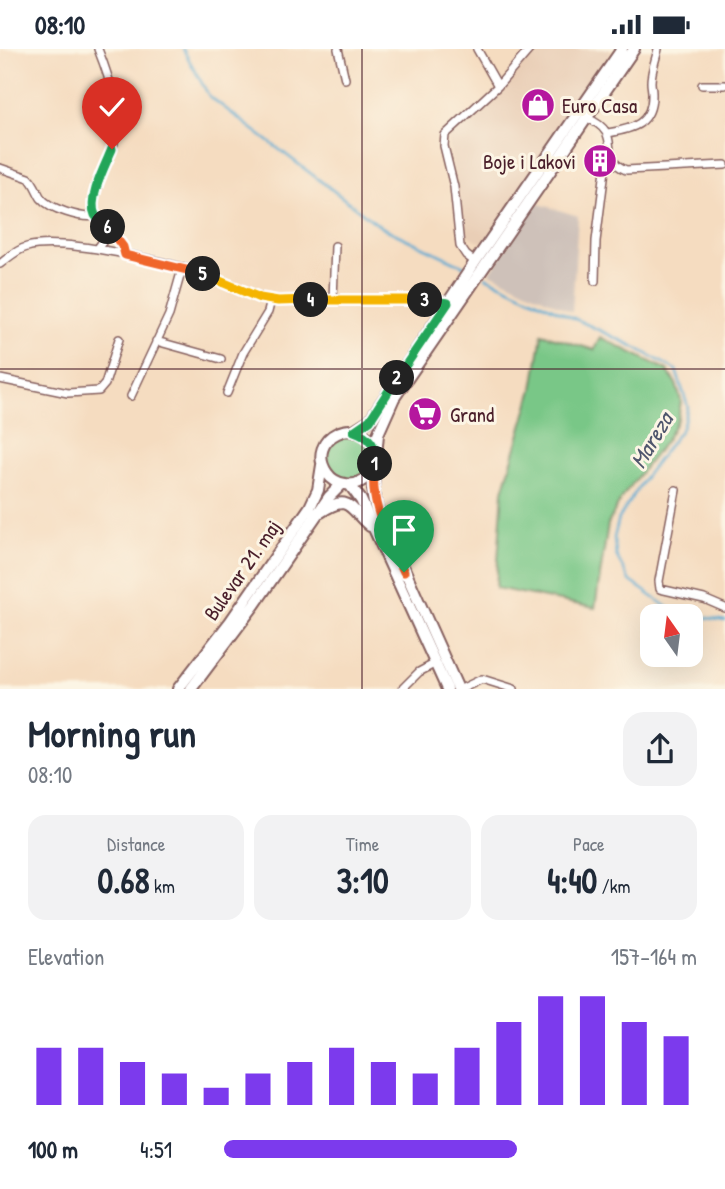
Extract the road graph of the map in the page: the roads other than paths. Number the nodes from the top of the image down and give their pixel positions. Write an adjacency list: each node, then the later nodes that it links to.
1 (98, 49): 17 (street)
2 (338, 49): 8 (street)
3 (477, 49): 11 (street)
4 (530, 49): 11 (street)
5 (622, 49): 22 (main road)
6 (634, 49): 12 (main road)
7 (658, 49): 13 (street)
8 (345, 79)
9 (702, 85): 10 (street)
10 (725, 85)
11 (498, 86): 22 (street)
12 (587, 118): 13 (street); 36 (main road)
13 (608, 133): 14 (street)
14 (610, 155): 15 (street); 25 (street)
15 (725, 165)
16 (0, 168): 17 (street)
17 (95, 216): 18 (street)
18 (111, 230): 20 (street); 21 (street)
19 (335, 246): 27 (street)
20 (98, 248): 21 (street); 23 (street)
21 (125, 255): 24 (street)
22 (475, 262): 28 (main road)
23 (0, 264)
24 (183, 269): 26 (street); 30 (street)
25 (595, 281)
26 (271, 300): 27 (street); 33 (street)
27 (333, 300): 28 (street)
28 (448, 303): 35 (main road)
29 (119, 339): 32 (street)
30 (156, 341): 31 (street); 34 (street)
31 (221, 359)
32 (0, 380)
33 (227, 393)
34 (131, 396)
35 (354, 431): 36 (main road); 37 (main road)
36 (376, 453): 38 (main road)
37 (323, 465): 39 (main road); 45 (main road, Bulevar 21. maj)
38 (374, 467): 39 (main road); 49 (main road)
39 (346, 484): 41 (main road, Bulevar 21. maj); 42 (main road)
40 (676, 490): 43 (street)
41 (316, 516): 42 (main road); 46 (main road, Bulevar 21. maj)
42 (374, 528): 44 (main road)
43 (725, 608)
44 (435, 664): 47 (street); 48 (main road)
45 (178, 688)
46 (191, 688)
47 (402, 688)
48 (447, 688)
49 (460, 688): 50 (street)
50 (513, 688)

